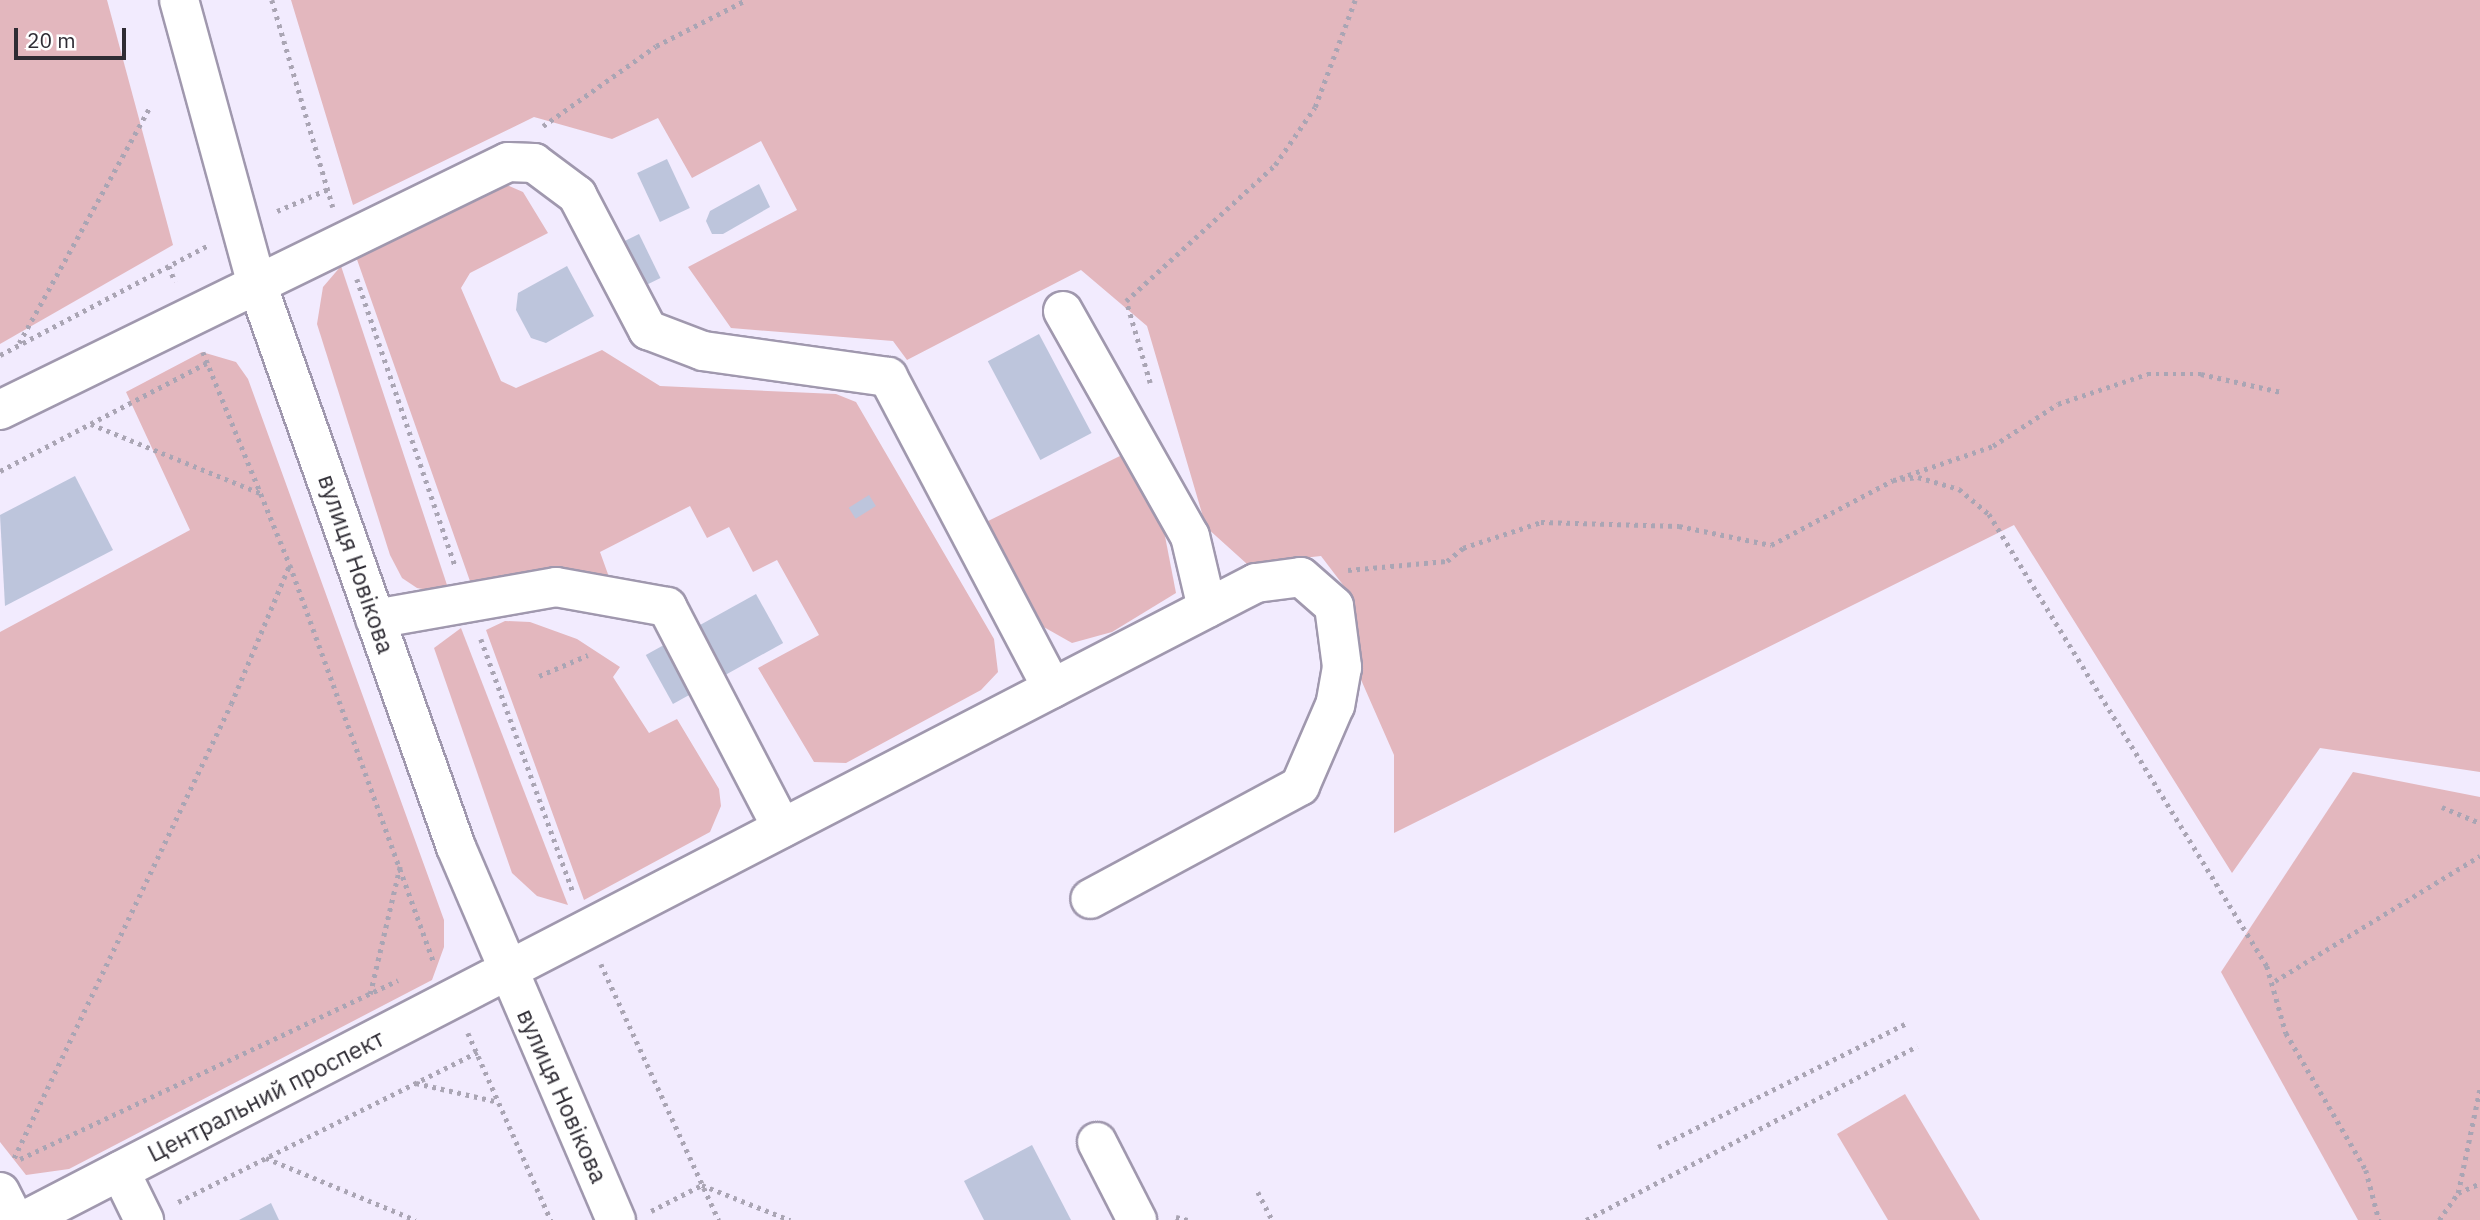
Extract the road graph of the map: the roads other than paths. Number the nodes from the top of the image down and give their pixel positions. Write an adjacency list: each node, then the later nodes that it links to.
1 (179, 0): 2 (main road, вулиця Новікова)
2 (256, 281): 4 (main road); 6 (main road, вулиця Новікова); 7 (main road)
3 (1063, 311): 5 (main road)
4 (0, 410)
5 (1207, 608): 7 (main road, Центральний проспект); 9 (main road, Центральний проспект)
6 (375, 619): 8 (main road); 10 (main road, вулиця Новікова)
7 (1052, 688): 8 (main road, Центральний проспект)
8 (782, 828): 10 (main road, Центральний проспект)
9 (1090, 899)
10 (507, 972): 12 (main road, Центральний проспект); 15 (main road, вулиця Новікова)
11 (1097, 1142): 18 (main road)
12 (120, 1171): 14 (main road); 17 (main road, Центральний проспект)
13 (0, 1192): 16 (main road)
14 (155, 1214)
15 (631, 1217)
16 (14, 1220)
17 (25, 1220)
18 (1137, 1220)

